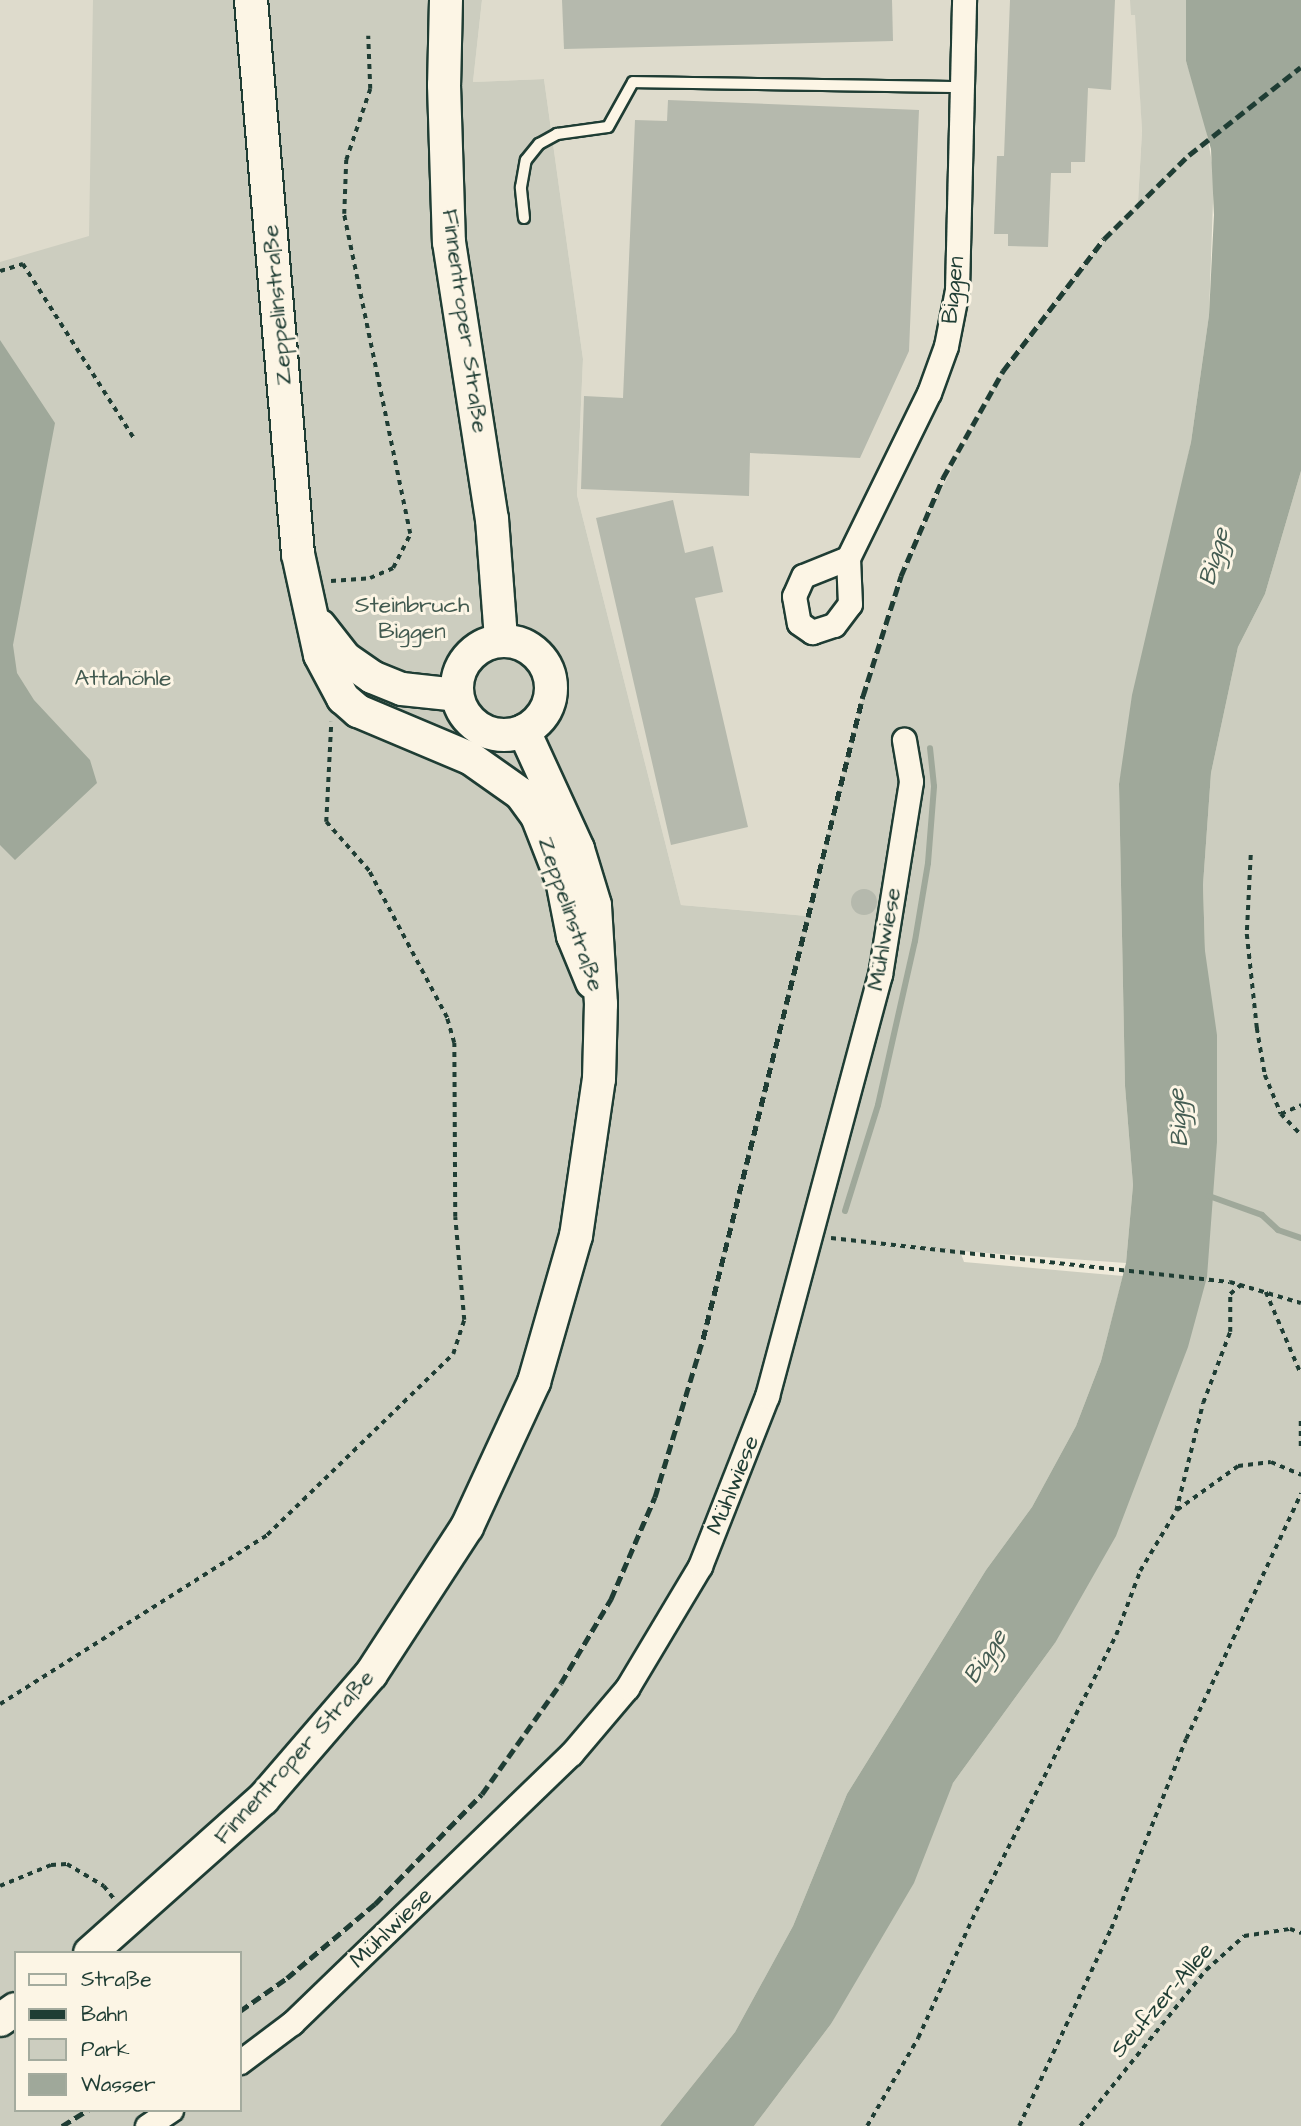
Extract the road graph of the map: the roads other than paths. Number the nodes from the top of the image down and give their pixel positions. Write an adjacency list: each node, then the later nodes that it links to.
1 (251, 0): 7 (main road, Zeppelinstraße)
2 (446, 0): 8 (main road, Finnentroper Straße)
3 (964, 0): 4 (street, Biggen)
4 (964, 87): 5 (lane); 6 (street, Biggen)
5 (524, 218)
6 (848, 558)
7 (308, 596): 9 (main road, Zeppelinstraße); 12 (main road, Zeppelinstraße)
8 (501, 640): 9 (main road); 10 (main road)
9 (457, 695): 10 (main road)
10 (524, 731): 12 (main road, Finnentroper Straße)
11 (904, 740): 14 (street, Mühlwiese)
12 (601, 1004): 13 (main road, Finnentroper Straße)
13 (92, 1951)
14 (242, 2060)
15 (168, 2112): 16 (street)
16 (147, 2126)

